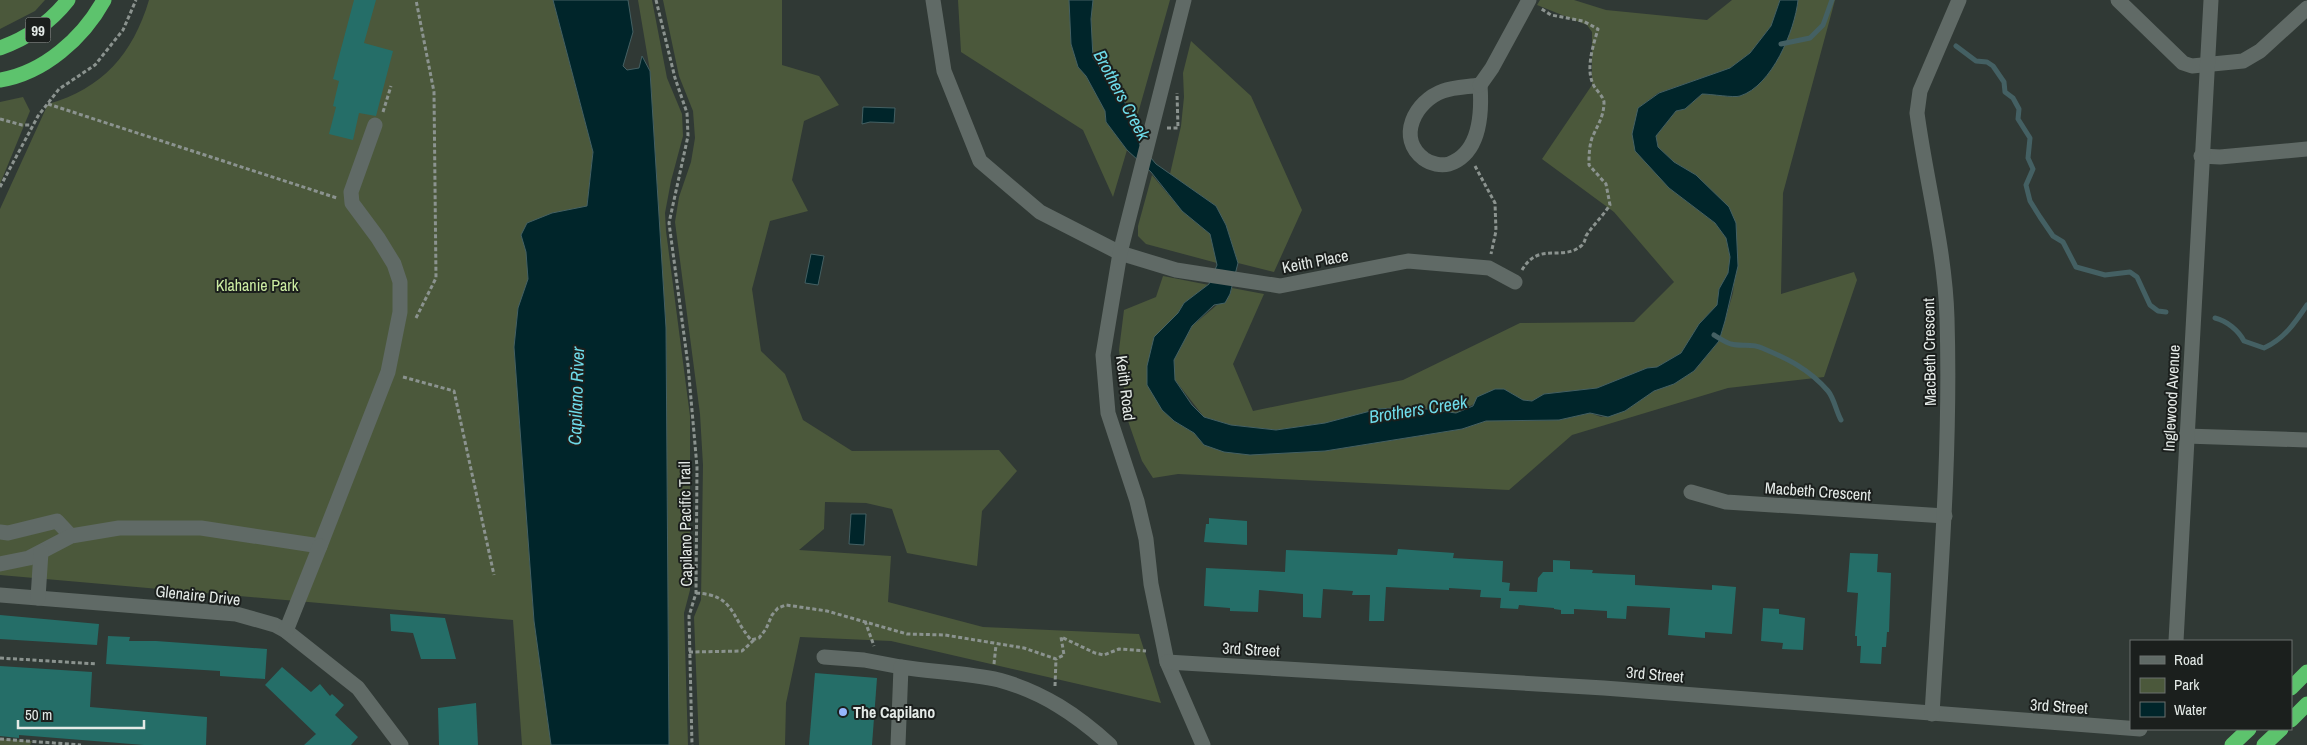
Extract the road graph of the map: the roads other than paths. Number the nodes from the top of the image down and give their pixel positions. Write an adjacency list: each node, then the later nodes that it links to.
1 (68, 0): 10 (highway, 99)
2 (104, 0): 12 (highway)
3 (933, 0): 17 (street, Keith Place)
4 (1184, 0): 17 (street, Keith Road)
5 (1529, 0): 13 (street)
6 (1959, 0): 22 (street, MacBeth Crescent)
7 (2118, 0): 11 (street)
8 (2211, 0): 11 (street, Inglewood Avenue)
9 (2307, 8): 11 (street)
10 (0, 48)
11 (2208, 65): 16 (street, Inglewood Avenue)
12 (0, 80)
13 (1480, 85): 13 (street)
14 (375, 125): 25 (street)
15 (2307, 149): 16 (street)
16 (2201, 156): 19 (street, Inglewood Avenue)
17 (1120, 253): 18 (street, Keith Place); 33 (street, Keith Road)
18 (1515, 282)
19 (2186, 436): 20 (street); 31 (street, Inglewood Avenue)
20 (2307, 440)
21 (1691, 492): 22 (street, Macbeth Crescent)
22 (1945, 516): 38 (street, MacBeth Crescent)
23 (0, 532): 24 (street)
24 (71, 536): 25 (street); 26 (street)
25 (320, 546): 30 (street)
26 (41, 552): 27 (street); 29 (street)
27 (0, 564)
28 (0, 595): 29 (street, Glenaire Drive)
29 (38, 598): 30 (street, Glenaire Drive)
30 (286, 631): 43 (street, Glenaire Drive)
31 (2176, 640)
32 (824, 657): 34 (street)
33 (1167, 662): 38 (street, 3rd Street); 46 (street, Keith Road)
34 (900, 667): 44 (street); 45 (street)
35 (2307, 672): 36 (highway)
36 (2292, 687)
37 (2307, 704): 39 (highway)
38 (1932, 714): 40 (street, 3rd Street)
39 (2292, 719)
40 (2130, 728)
41 (2248, 730): 47 (highway)
42 (2280, 730): 48 (highway)
43 (401, 745)
44 (898, 745)
45 (1110, 745)
46 (1203, 745)
47 (2232, 745)
48 (2264, 745)

